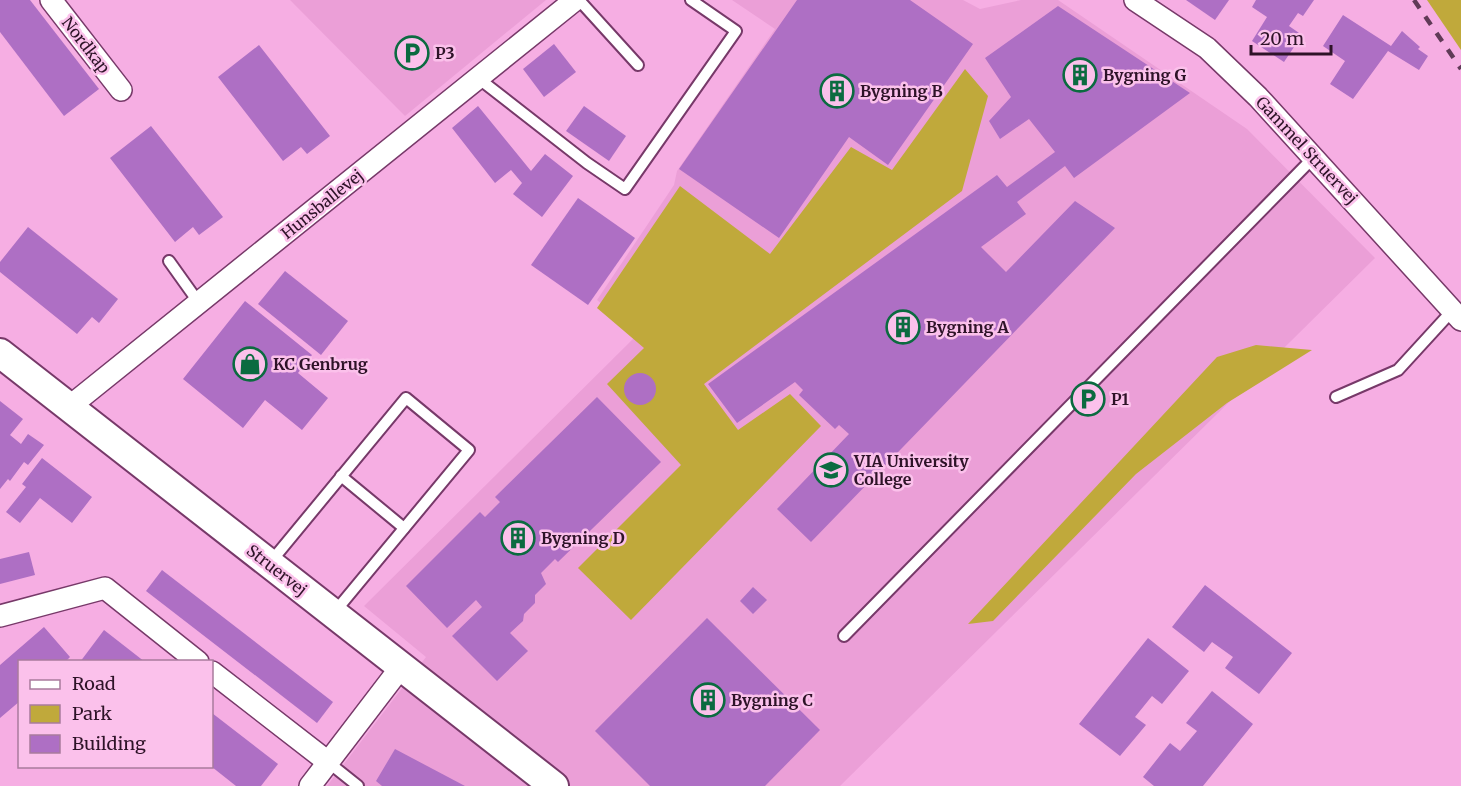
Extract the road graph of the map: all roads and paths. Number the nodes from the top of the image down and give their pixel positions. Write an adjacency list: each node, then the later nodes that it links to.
1 (51, 0): 7 (street, Nordkap)
2 (577, 0): 5 (lane); 6 (street, Hunsballevej)
3 (691, 0): 6 (lane)
4 (1135, 0): 8 (street, Gammel Struervej)
5 (638, 65)
6 (478, 78): 10 (street, Hunsballevej)
7 (122, 90)
8 (1314, 157): 11 (street, Gammel Struervej); 20 (lane)
9 (169, 261): 10 (lane)
10 (199, 303): 14 (street, Hunsballevej)
11 (1458, 311): 13 (lane)
12 (0, 353): 14 (street, Struervej)
13 (1336, 397)
14 (69, 407): 17 (street, Struervej)
15 (341, 476): 16 (lane); 16 (lane); 17 (lane)
16 (404, 528): 18 (lane)
17 (269, 564): 18 (street, Struervej)
18 (333, 614): 22 (street, Struervej)
19 (0, 616): 21 (street)
20 (844, 636)
21 (195, 660)
22 (401, 667): 24 (street); 27 (street, Struervej)
23 (213, 673): 24 (street)
24 (328, 762): 25 (street); 26 (lane)
25 (310, 786)
26 (358, 786)
27 (554, 786)

